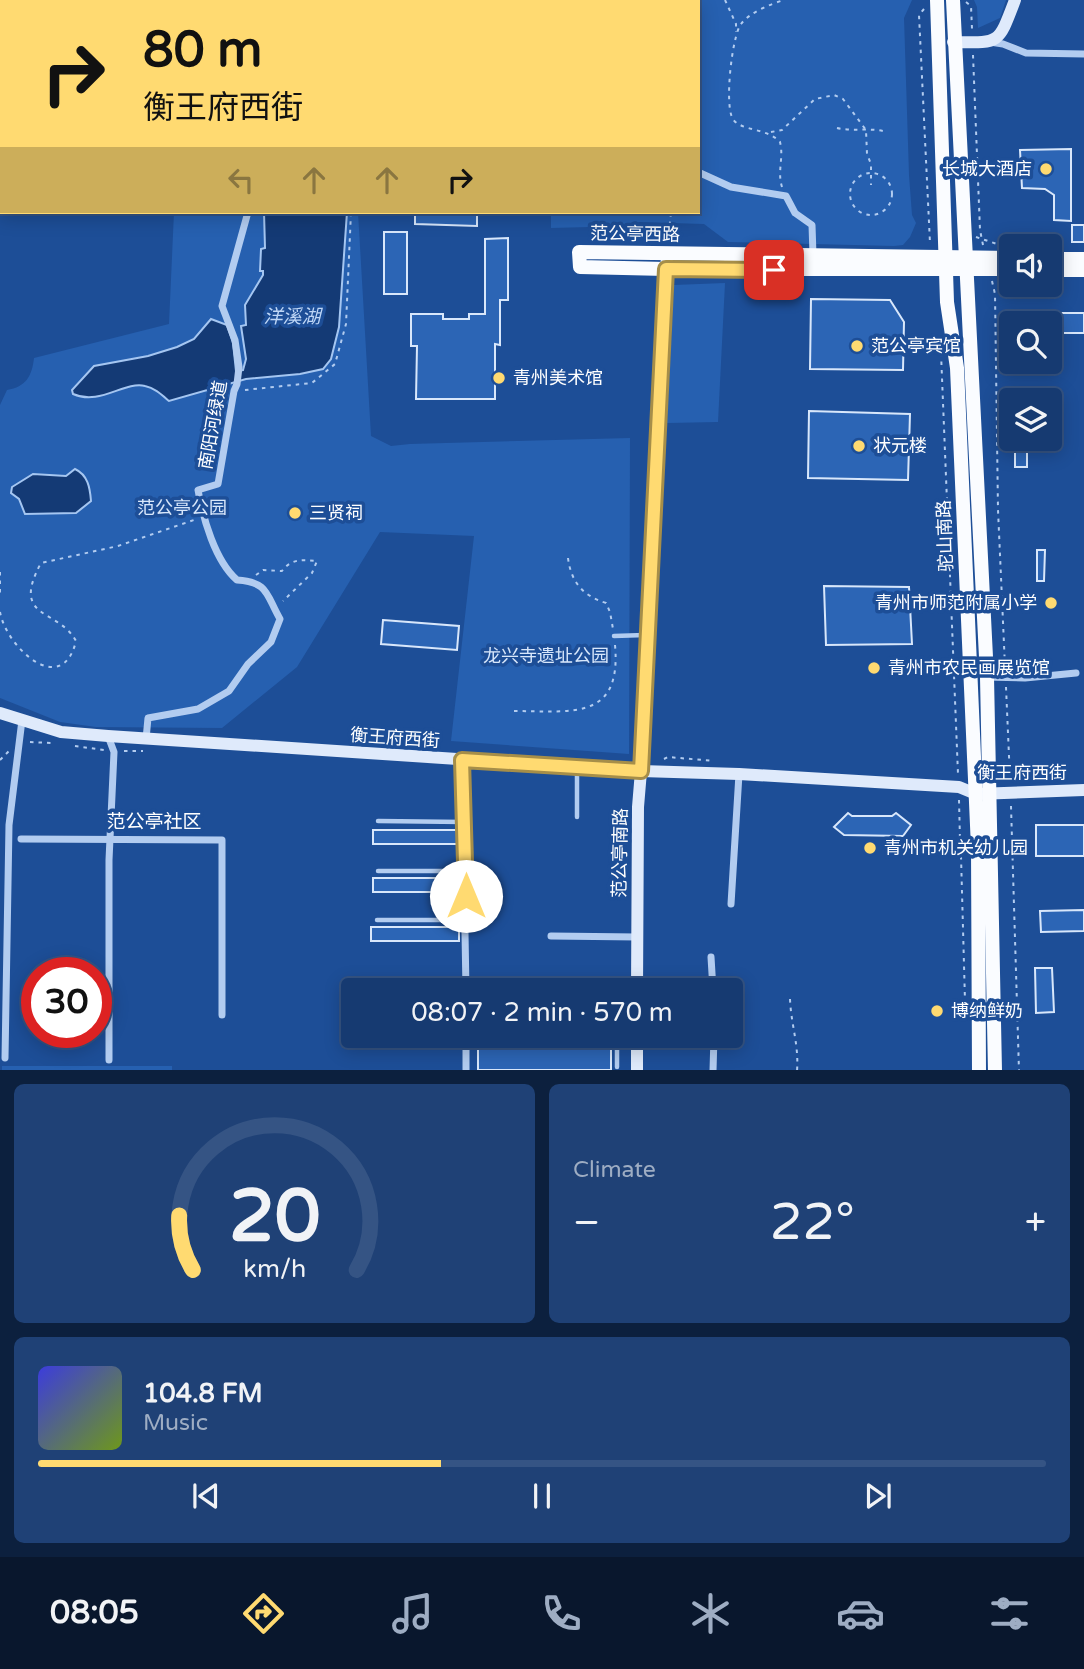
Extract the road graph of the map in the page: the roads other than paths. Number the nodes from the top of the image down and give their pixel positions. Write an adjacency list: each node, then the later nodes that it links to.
1 (953, 0): 4 (main road, 驼山南路)
2 (1015, 0): 5 (street)
3 (931, 4): 14 (main road, 驼山南路)
4 (953, 41): 5 (street); 15 (main road, 驼山南路)
5 (989, 42): 6 (street)
6 (1084, 54)
7 (700, 173): 11 (street)
8 (247, 214): 28 (street, 南阳河绿道)
9 (667, 254): 11 (main road, 范公亭西路); 17 (street, 范公亭南路); 17 (main road, 范公亭西路)
10 (999, 254): 15 (main road, 范公亭西路)
11 (813, 255): 14 (main road, 范公亭西路)
12 (1062, 259): 13 (main road)
13 (1084, 259)
14 (946, 264): 15 (main road, 范公亭西路); 17 (main road, 范公亭西路); 24 (main road, 驼山南路)
15 (967, 264): 16 (main road, 范公亭西路); 23 (main road, 驼山南路)
16 (999, 268)
17 (666, 269): 20 (street, 范公亭南路)
18 (1062, 270): 19 (main road)
19 (1084, 270)
20 (648, 634): 21 (lane); 31 (street, 范公亭南路)
21 (614, 636)
22 (1076, 673): 23 (street)
23 (987, 677): 24 (street); 34 (main road, 驼山南路)
24 (970, 678): 35 (main road, 驼山南路)
25 (0, 713): 26 (street, 衡王府西街)
26 (22, 720): 27 (street, 衡王府西街); 59 (street)
27 (108, 736): 28 (street, 衡王府西街); 40 (street)
28 (146, 738): 29 (street, 衡王府西街)
29 (462, 760): 30 (street, 衡王府西街); 38 (street)
30 (577, 767): 31 (street, 衡王府西街); 36 (lane)
31 (641, 771): 32 (street, 衡王府西街); 49 (street, 范公亭南路)
32 (738, 774): 35 (street, 衡王府西街); 45 (street)
33 (1084, 790): 34 (street, 衡王府西街)
34 (991, 793): 35 (street, 衡王府西街); 66 (main road, 驼山南路)
35 (976, 794): 41 (main road, 驼山南路)
36 (577, 817)
37 (378, 821): 38 (lane)
38 (465, 822): 44 (street)
39 (21, 839): 40 (street)
40 (110, 839): 54 (street); 60 (street)
41 (978, 848): 42 (street); 65 (main road, 驼山南路)
42 (909, 851)
43 (378, 871): 44 (lane)
44 (465, 871): 47 (street)
45 (731, 905)
46 (377, 919): 47 (lane)
47 (466, 920): 51 (street)
48 (551, 936): 49 (street)
49 (637, 937): 52 (street, 范公亭南路)
50 (711, 957): 53 (street)
51 (466, 978)
52 (637, 978)
53 (712, 978)
54 (222, 1015)
55 (466, 1048): 62 (street)
56 (617, 1048): 61 (lane)
57 (637, 1048): 63 (street)
58 (714, 1048): 64 (street)
59 (5, 1058)
60 (109, 1060)
61 (617, 1067)
62 (466, 1070)
63 (637, 1070)
64 (713, 1070)
65 (979, 1070)
66 (995, 1070)

